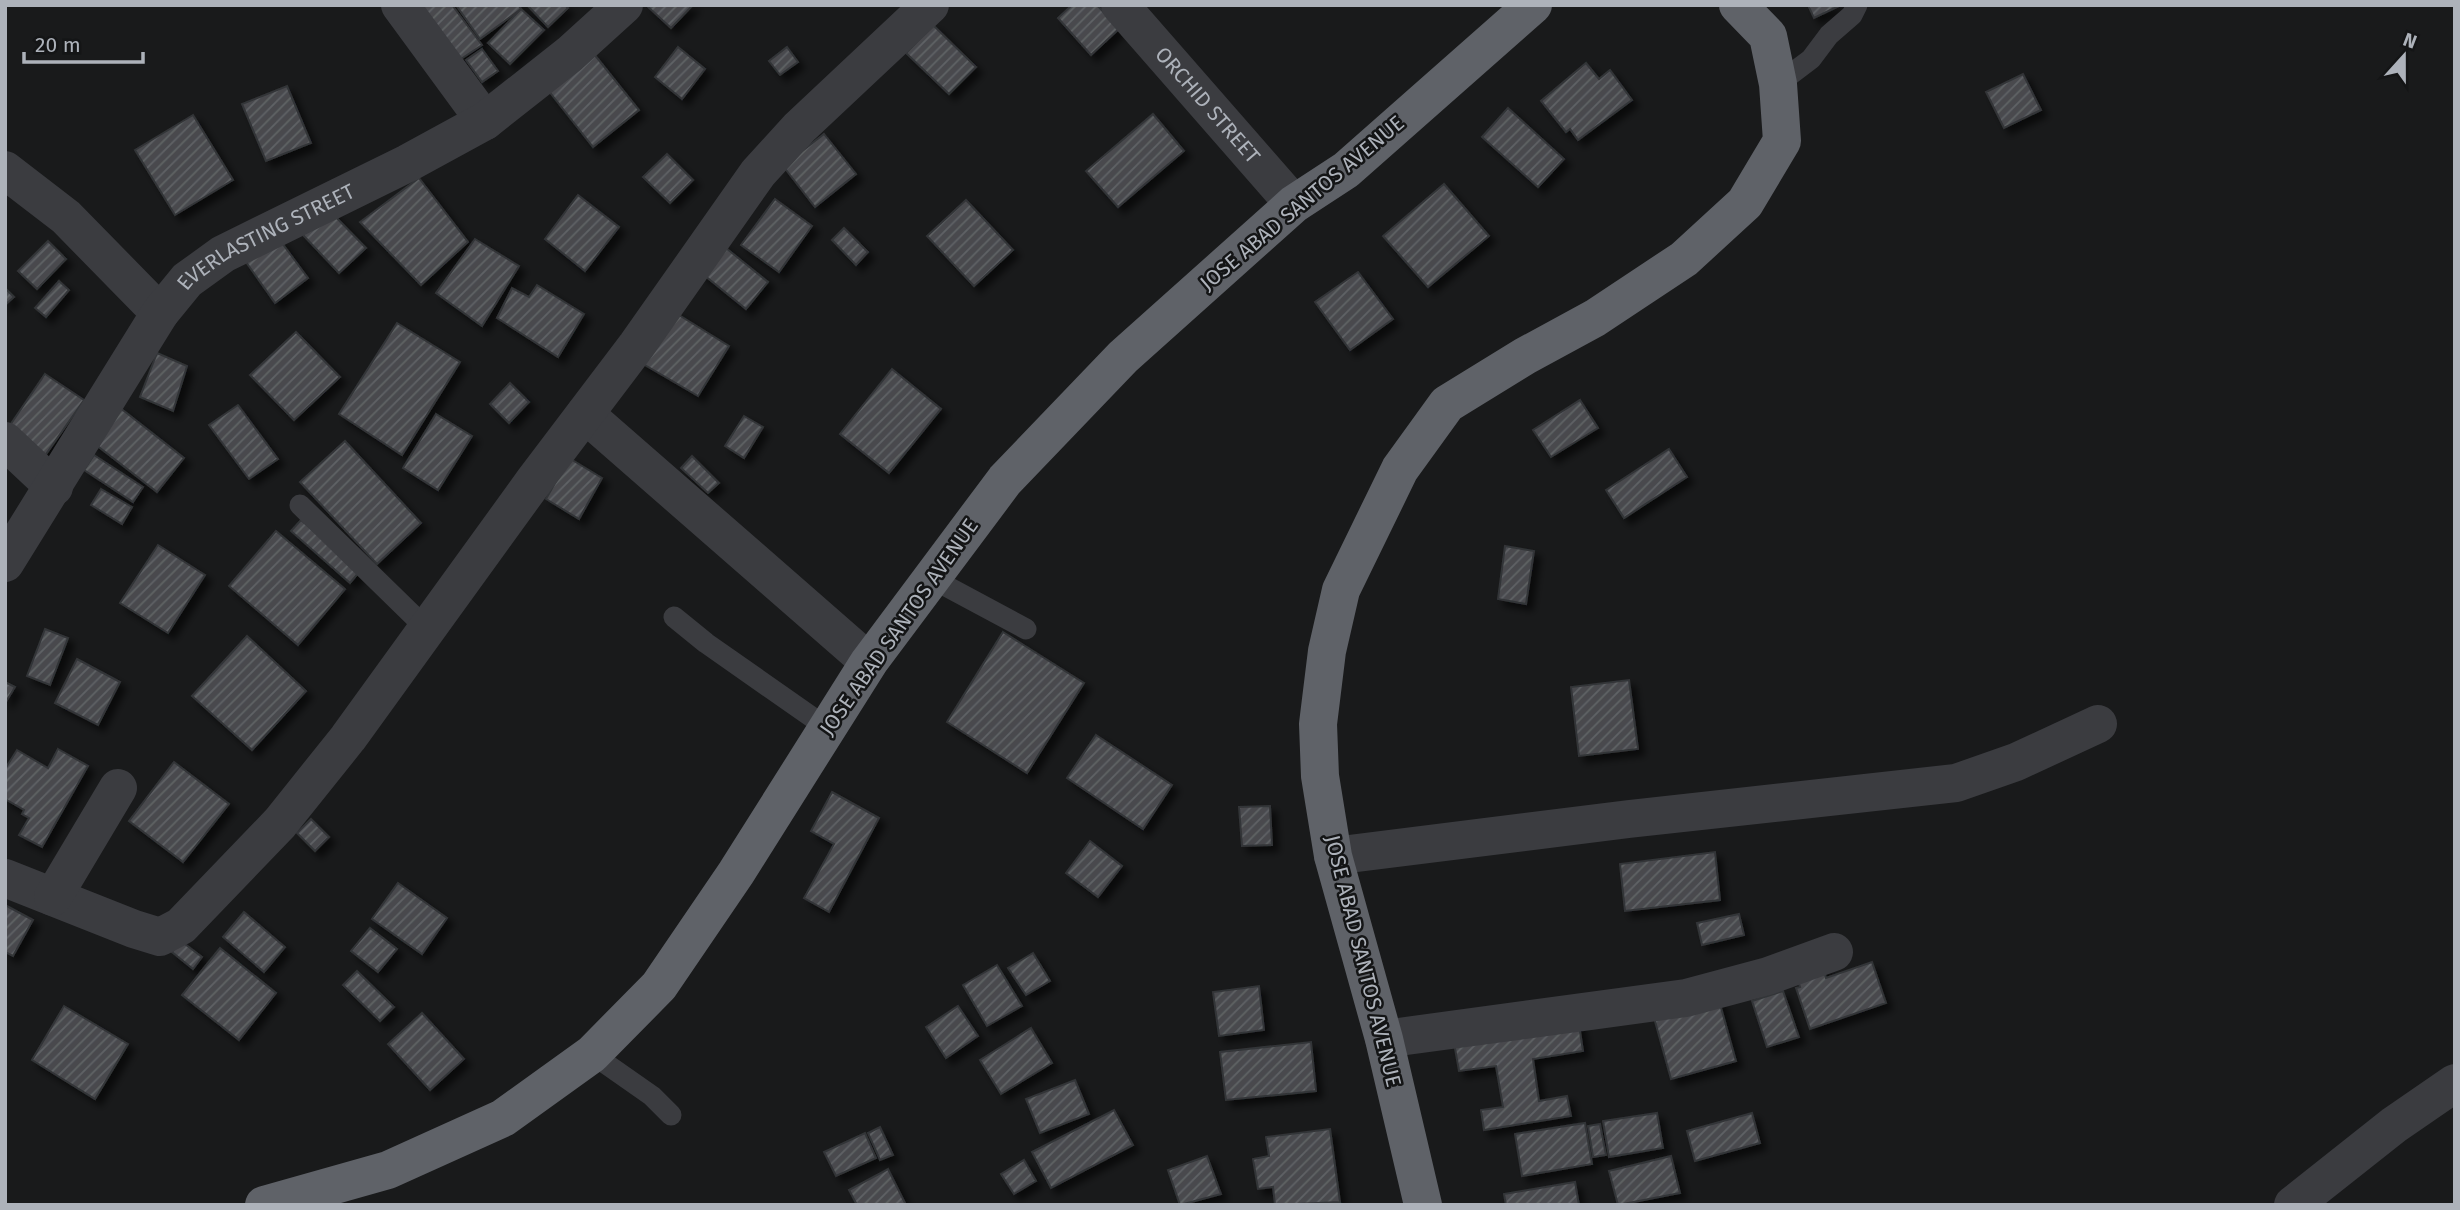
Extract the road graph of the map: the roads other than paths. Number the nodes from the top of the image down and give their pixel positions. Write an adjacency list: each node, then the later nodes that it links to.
1 (400, 5): 9 (street)
2 (624, 5): 9 (street, EVERLASTING STREET)
3 (930, 5): 13 (street)
4 (1120, 5): 11 (street, ORCHID STREET)
5 (1533, 5): 11 (highway, JOSE ABAD SANTOS AVENUE)
6 (1738, 5): 8 (highway, JOSE ABAD SANTOS AVENUE)
7 (1857, 5): 8 (lane)
8 (1779, 83): 26 (highway, JOSE ABAD SANTOS AVENUE)
9 (485, 121): 12 (street, EVERLASTING STREET)
10 (5, 170): 12 (street)
11 (1294, 204): 18 (highway, JOSE ABAD SANTOS AVENUE)
12 (160, 313): 15 (street, EVERLASTING STREET)
13 (585, 414): 21 (street); 22 (street)
14 (5, 441): 15 (street)
15 (54, 487): 17 (street, EVERLASTING STREET)
16 (300, 505): 21 (lane)
17 (5, 563)
18 (932, 578): 20 (lane); 22 (highway, JOSE ABAD SANTOS AVENUE)
19 (674, 617): 24 (lane)
20 (1026, 629)
21 (428, 630): 28 (street)
22 (869, 662): 24 (highway, JOSE ABAD SANTOS AVENUE)
23 (2098, 724): 26 (street)
24 (827, 727): 31 (highway, JOSE ABAD SANTOS AVENUE)
25 (118, 788): 28 (street)
26 (1333, 856): 30 (highway, JOSE ABAD SANTOS AVENUE)
27 (5, 878): 28 (street)
28 (53, 897)
29 (1834, 953): 30 (street)
30 (1384, 1038): 35 (highway, JOSE ABAD SANTOS AVENUE)
31 (592, 1054): 33 (lane); 34 (highway, JOSE ABAD SANTOS AVENUE)
32 (2455, 1083): 36 (street)
33 (671, 1115)
34 (264, 1205)
35 (1423, 1205)
36 (2293, 1205)

